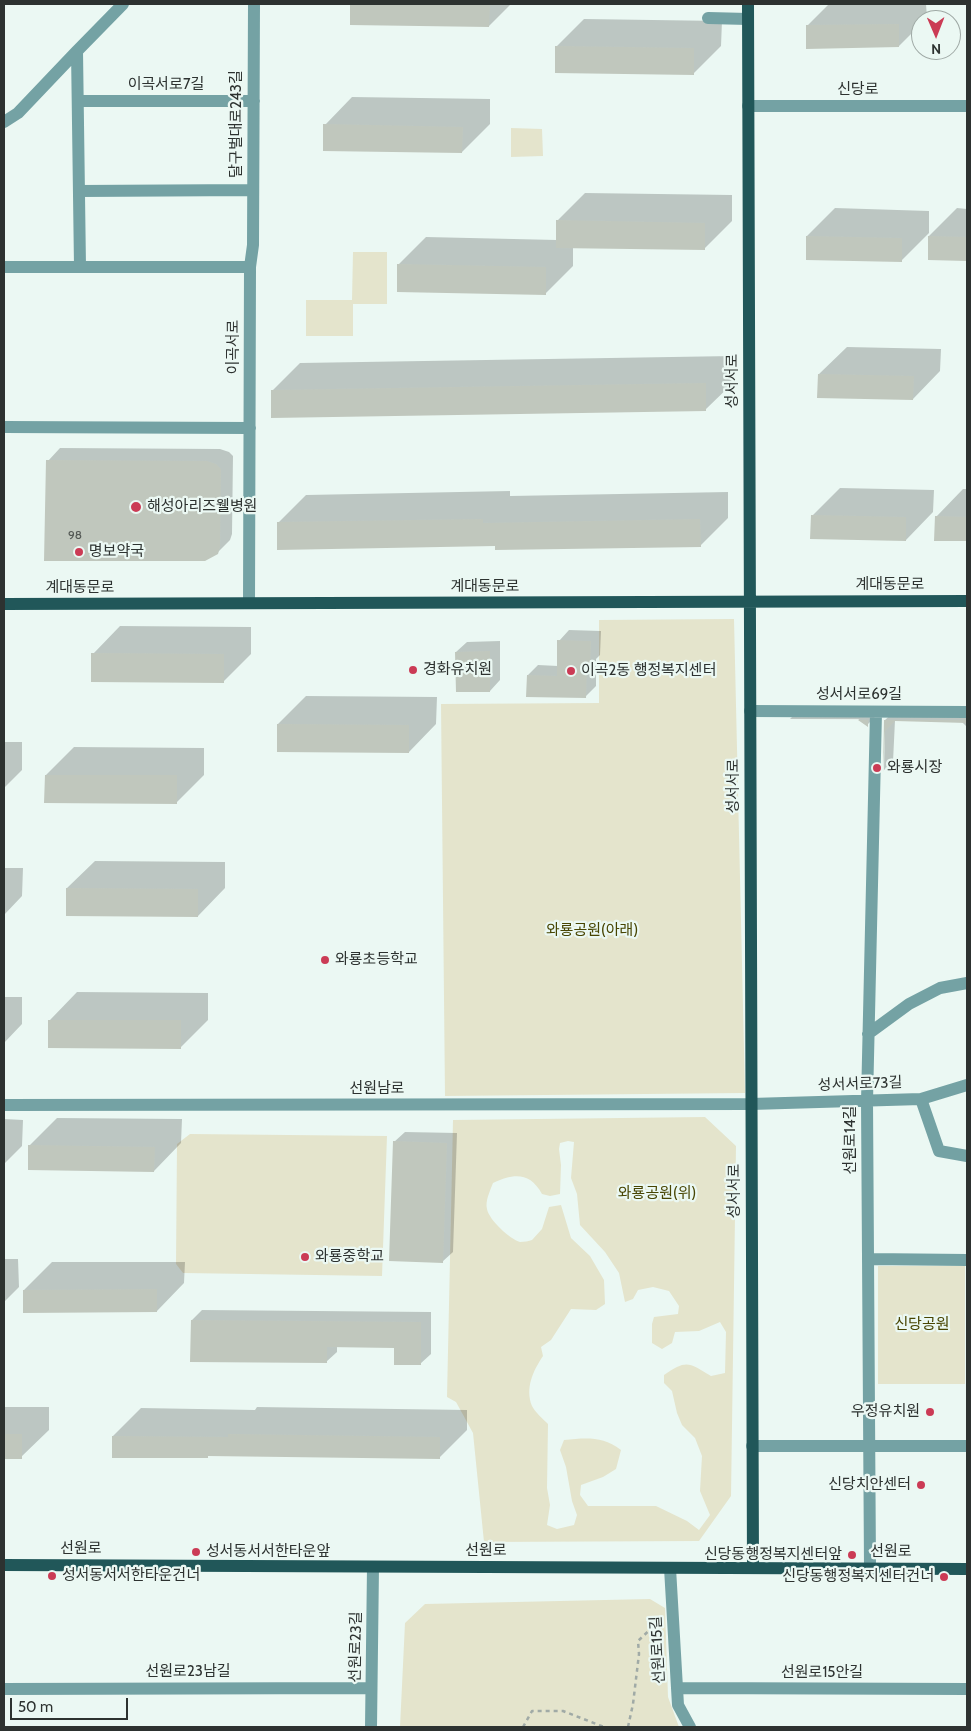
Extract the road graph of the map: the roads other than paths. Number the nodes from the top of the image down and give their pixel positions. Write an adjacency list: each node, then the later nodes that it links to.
1 (123, 4): 6 (street)
2 (254, 4): 8 (street, 달구벌대로243길)
3 (748, 4): 5 (main road, 성서서로)
4 (708, 18): 5 (street)
5 (748, 20): 9 (main road, 성서서로)
6 (77, 51): 7 (street); 11 (street)
7 (78, 101): 8 (street, 이곡서로7길); 13 (street)
8 (254, 101): 12 (street, 달구벌대로243길)
9 (748, 106): 10 (street, 신당로); 20 (main road, 성서서로)
10 (967, 106)
11 (4, 122)
12 (253, 190): 13 (street); 16 (street, 달구벌대로243길)
13 (79, 191): 15 (street)
14 (4, 267): 15 (street)
15 (80, 267): 16 (street)
16 (250, 267): 18 (street, 이곡서로)
17 (4, 427): 18 (street)
18 (250, 428): 22 (street, 이곡서로)
19 (967, 601): 20 (main road, 계대동문로)
20 (750, 602): 22 (main road, 계대동문로); 23 (main road, 성서서로)
21 (4, 604): 22 (main road, 계대동문로)
22 (249, 604)
23 (750, 712): 24 (street, 성서서로69길); 31 (main road, 성서서로)
24 (876, 712): 25 (street, 성서서로69길); 27 (street, 선원로14길)
25 (967, 712)
26 (967, 983): 27 (street)
27 (868, 1034): 30 (street, 선원로14길)
28 (967, 1086): 29 (street, 성서서로73길)
29 (921, 1099): 30 (street, 성서서로73길); 33 (street)
30 (867, 1100): 31 (street, 성서서로73길); 34 (street, 선원로14길)
31 (751, 1104): 32 (street, 선원남로); 36 (main road, 성서서로)
32 (4, 1105)
33 (967, 1156)
34 (868, 1259): 35 (street); 37 (street, 선원로14길)
35 (967, 1260)
36 (752, 1446): 37 (street); 42 (main road, 성서서로)
37 (869, 1446): 38 (street); 43 (street, 선원로14길)
38 (967, 1446)
39 (4, 1565): 40 (main road, 선원로)
40 (372, 1567): 41 (main road, 선원로); 45 (street, 선원로23길)
41 (670, 1568): 42 (main road, 선원로); 46 (street, 선원로15길)
42 (753, 1568): 43 (main road, 선원로)
43 (870, 1568): 44 (main road, 선원로)
44 (967, 1569)
45 (372, 1688): 47 (street, 선원로23남길); 49 (street, 선원로23길)
46 (677, 1688): 48 (street, 선원로15안길); 50 (street, 선원로15길)
47 (4, 1689)
48 (967, 1689)
49 (371, 1727)
50 (690, 1727)

